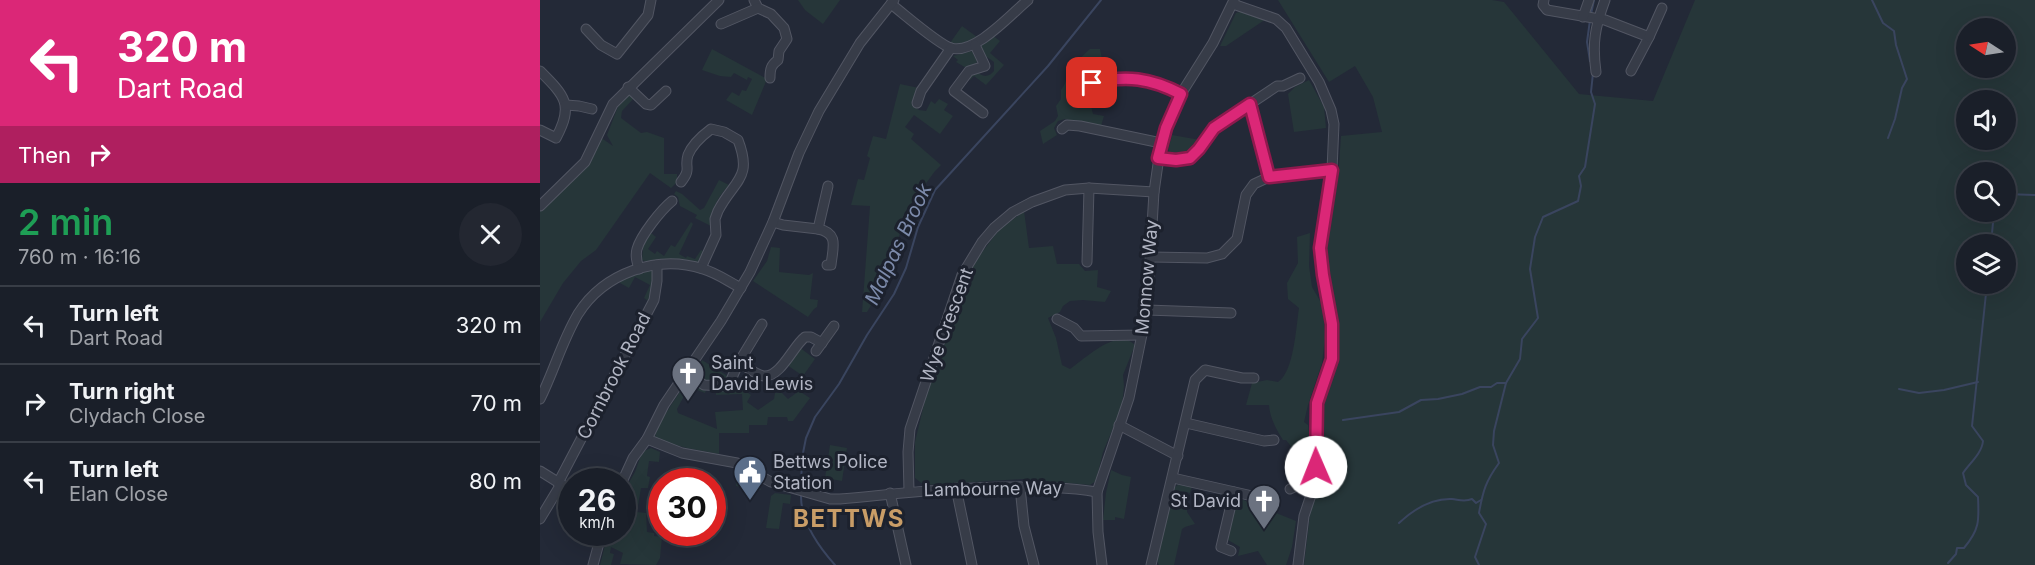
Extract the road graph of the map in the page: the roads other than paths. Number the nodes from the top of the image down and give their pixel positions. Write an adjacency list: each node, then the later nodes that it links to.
1 (651, 0): 13 (street)
2 (719, 0): 23 (street)
3 (1028, 0): 15 (street)
4 (1544, 0): 11 (street)
5 (1588, 0): 11 (street)
6 (1605, 0): 11 (street)
7 (892, 2): 16 (street); 47 (street)
8 (1234, 2): 26 (street, Monnow Way); 39 (street)
9 (756, 4): 12 (street); 20 (street)
10 (1662, 8): 14 (street)
11 (1590, 18): 14 (street); 18 (street)
12 (721, 24)
13 (587, 33)
14 (1649, 37): 19 (street)
15 (975, 45): 16 (street); 25 (street)
16 (951, 48): 28 (street)
17 (540, 71): 30 (street)
18 (1596, 72)
19 (1631, 72)
20 (770, 78)
21 (1300, 78): 29 (street)
22 (1092, 83): 26 (street)
23 (628, 87): 24 (street); 46 (street)
24 (666, 91)
25 (954, 91): 27 (street); 32 (street)
26 (1181, 94): 37 (street, Monnow Way)
27 (947, 100)
28 (917, 103)
29 (1250, 104): 38 (street); 40 (street)
30 (566, 105): 31 (street); 35 (street)
31 (592, 109)
32 (983, 113)
33 (1062, 129): 37 (street)
34 (540, 130): 35 (street)
35 (556, 138): 36 (street)
36 (565, 143)
37 (1161, 143): 38 (street, Monnow Way)
38 (1158, 158): 44 (street, Monnow Way)
39 (1332, 170): 40 (street); 77 (street)
40 (1269, 177): 49 (street)
41 (681, 182): 53 (street)
42 (828, 186): 48 (street)
43 (1089, 188): 44 (street, Wye Crescent); 50 (street); 81 (street, Wye Crescent)
44 (1154, 192): 49 (street, Monnow Way)
45 (672, 201): 54 (street)
46 (540, 206)
47 (773, 222): 48 (street); 55 (street)
48 (818, 229): 52 (street)
49 (1151, 257): 56 (street, Monnow Way)
50 (1087, 262)
51 (657, 265): 53 (street); 54 (street); 71 (street, Cornbrook Road)
52 (827, 265)
53 (702, 268): 55 (street)
54 (639, 269): 65 (street)
55 (741, 288): 63 (street)
56 (1147, 310): 57 (street); 61 (street, Monnow Way)
57 (1232, 313)
58 (1057, 319): 61 (street)
59 (762, 324): 62 (street)
60 (834, 326): 62 (street)
61 (1142, 335): 67 (street, Monnow Way)
62 (739, 362): 63 (street)
63 (686, 374): 68 (street)
64 (1254, 378): 66 (street)
65 (540, 399)
66 (1186, 423): 69 (street); 70 (street)
67 (1119, 425): 70 (street); 82 (street, Monnow Way)
68 (647, 439): 72 (street); 84 (street, Lambourne Way)
69 (1274, 440)
70 (1178, 456): 74 (street)
71 (568, 468)
72 (628, 468)
73 (540, 471): 75 (street)
74 (1173, 478): 83 (street); 94 (street)
75 (558, 483)
76 (1020, 487): 79 (street, Lambourne Way); 82 (street, Lambourne Way); 92 (street)
77 (1314, 487): 80 (street); 95 (street)
78 (558, 488): 86 (street, Cornbrook Road)
79 (956, 488): 81 (street, Lambourne Way); 91 (street)
80 (1290, 489)
81 (909, 491): 84 (street, Lambourne Way)
82 (1097, 492): 93 (street, Monnow Way)
83 (1234, 492): 85 (street); 88 (street)
84 (890, 493): 90 (street)
85 (1248, 495)
86 (540, 519)
87 (598, 546): 89 (street)
88 (1232, 551)
89 (593, 565)
90 (906, 565)
91 (972, 565)
92 (1034, 565)
93 (1102, 565)
94 (1151, 565)
95 (1298, 565)

